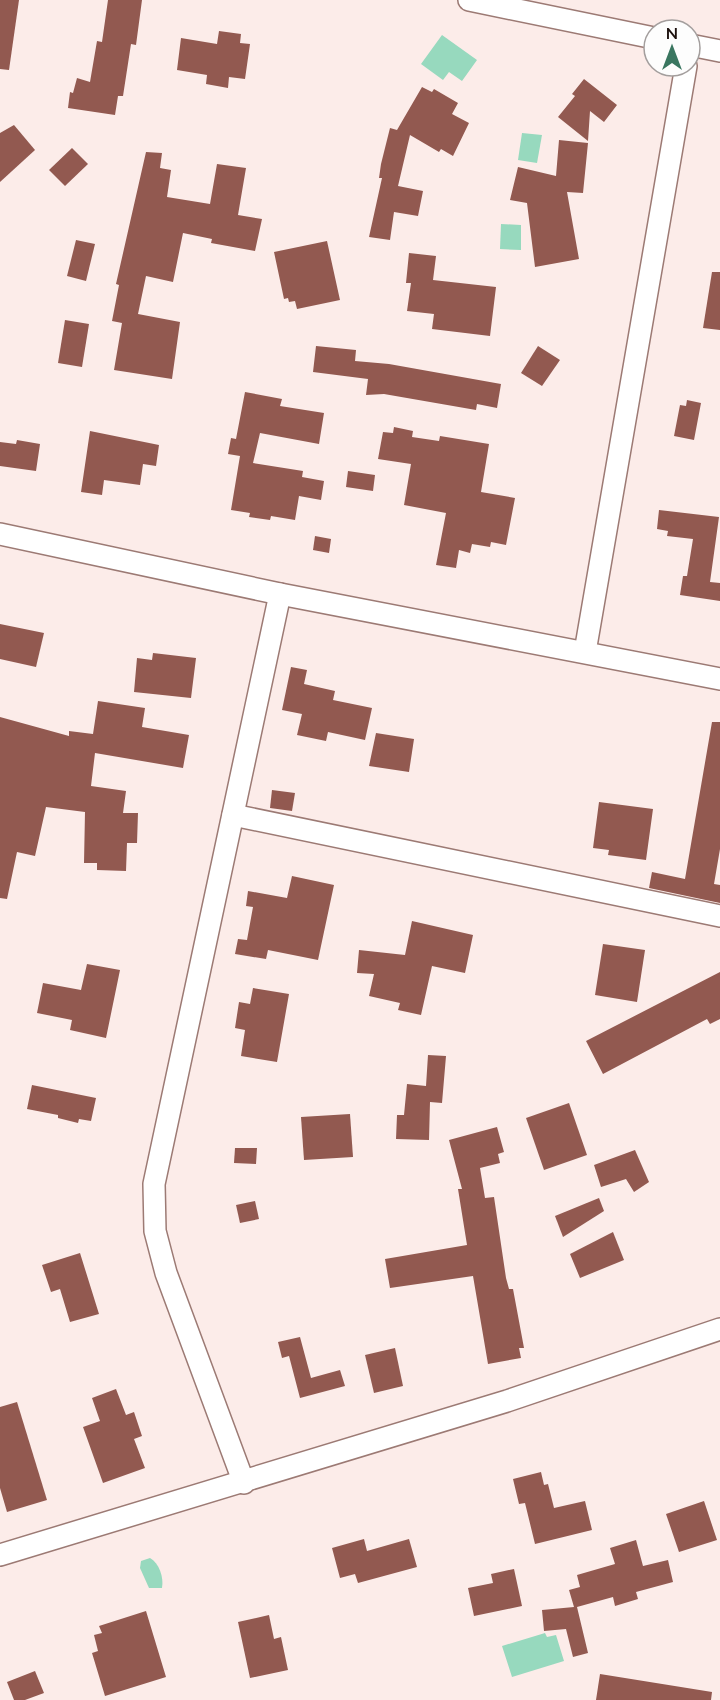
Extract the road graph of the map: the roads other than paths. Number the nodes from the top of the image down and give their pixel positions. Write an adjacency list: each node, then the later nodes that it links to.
1 (469, 0): 2 (street)
2 (642, 36)
3 (702, 47): 4 (street)
4 (720, 51)
5 (684, 78): 8 (street)
6 (0, 534): 7 (street)
7 (280, 594): 8 (street); 10 (street)
8 (585, 651): 9 (street)
9 (720, 679)
10 (233, 815): 11 (street); 13 (street)
11 (720, 916)
12 (720, 1329): 13 (street)
13 (244, 1483): 14 (street)
14 (0, 1555)

